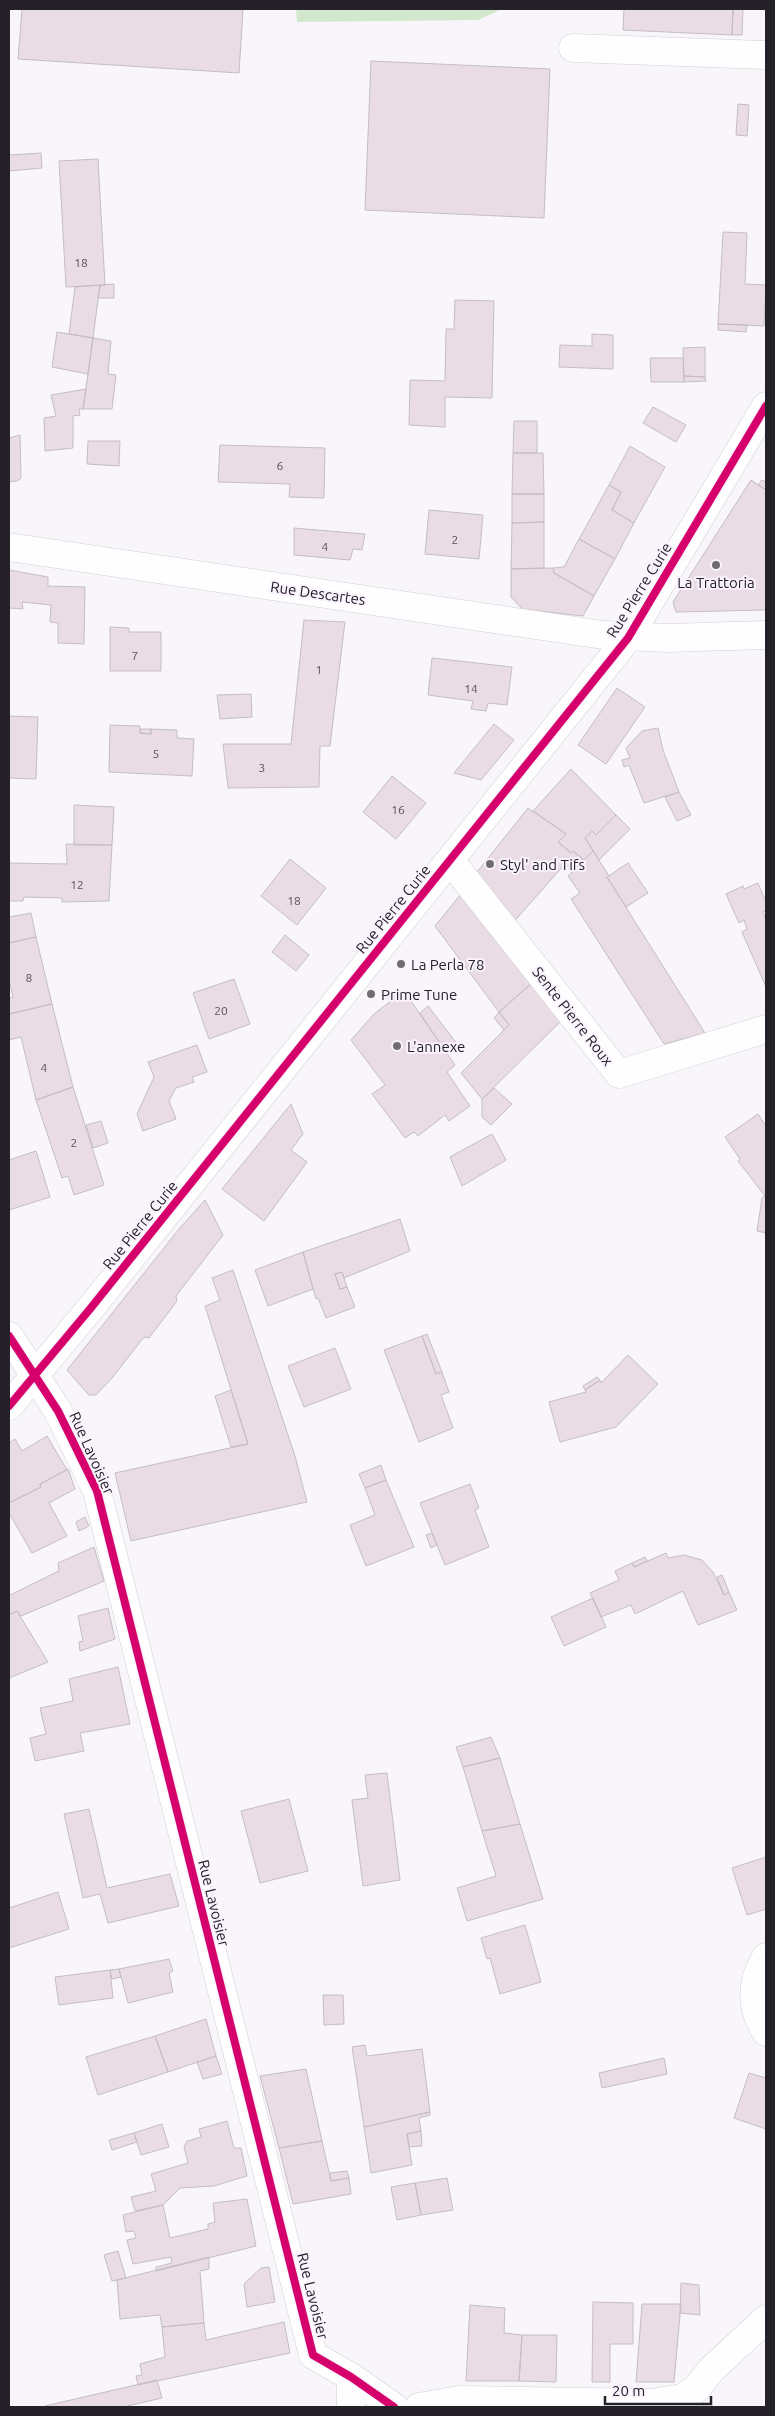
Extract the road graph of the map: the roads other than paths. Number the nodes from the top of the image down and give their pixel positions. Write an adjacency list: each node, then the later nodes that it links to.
1 (573, 48): 2 (street)
2 (766, 55)
3 (766, 406): 6 (street, Rue Pierre Curie)
4 (9, 547): 6 (street, Rue Descartes)
5 (766, 635): 6 (street, Rue Descartes)
6 (628, 638): 7 (street, Rue Pierre Curie)
7 (450, 860): 8 (street, Sente Pierre Roux); 10 (street, Rue Pierre Curie)
8 (766, 1029)
9 (9, 1336): 10 (street, Rue Lavoisier)
10 (37, 1375): 11 (street, Rue Pierre Curie); 15 (street, Rue Lavoisier)
11 (9, 1406)
12 (766, 1956): 13 (street)
13 (766, 2032)
14 (766, 2319): 18 (street)
15 (351, 2377): 16 (street); 17 (street, Rue Lavoisier)
16 (351, 2407)
17 (394, 2407)
18 (419, 2407)

